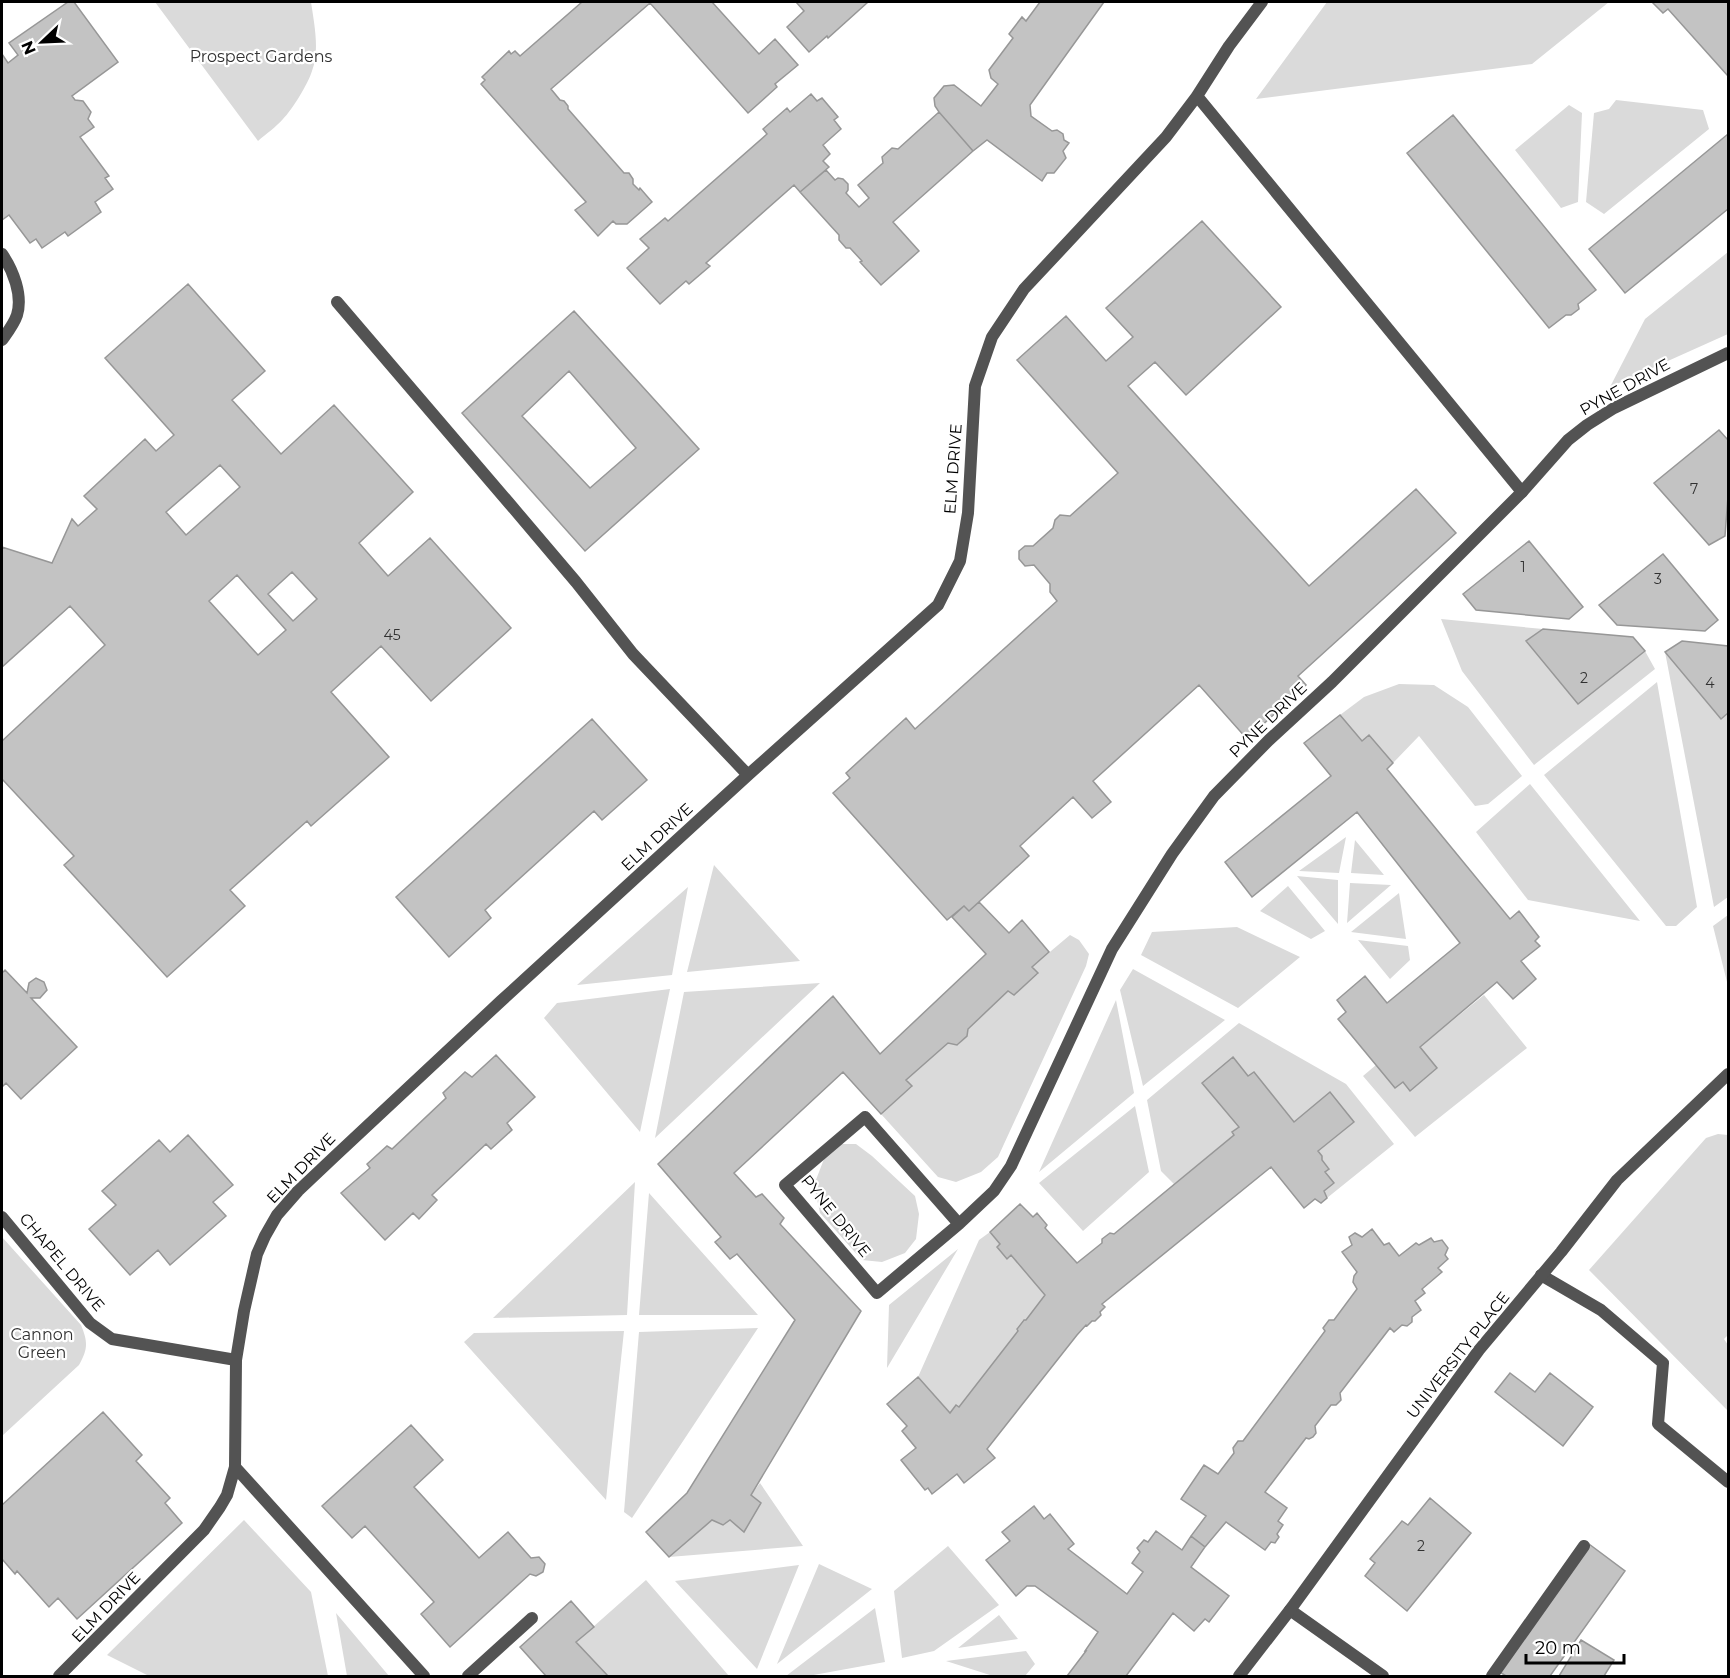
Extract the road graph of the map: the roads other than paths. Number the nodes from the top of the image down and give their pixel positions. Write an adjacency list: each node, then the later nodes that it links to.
1 (1262, 2): 2 (street, ELM DRIVE)
2 (1197, 96): 7 (street); 8 (street, ELM DRIVE)
3 (2, 255): 5 (street)
4 (337, 302): 8 (street)
5 (2, 340)
6 (1728, 353): 7 (street, PYNE DRIVE)
7 (1522, 492): 11 (street, PYNE DRIVE)
8 (748, 775): 13 (street, ELM DRIVE)
9 (1728, 1074): 12 (street, UNIVERSITY PLACE)
10 (2, 1217): 13 (street, CHAPEL DRIVE)
11 (959, 1224): 11 (street, PYNE DRIVE)
12 (1541, 1275): 15 (street); 17 (street, UNIVERSITY PLACE)
13 (236, 1360): 14 (street, ELM DRIVE)
14 (235, 1467): 19 (street, ELM DRIVE); 20 (street)
15 (1728, 1482)
16 (1584, 1546): 24 (street)
17 (1290, 1610): 22 (street, UNIVERSITY PLACE); 23 (street)
18 (532, 1618): 21 (street)
19 (59, 1677)
20 (423, 1677)
21 (468, 1677)
22 (1239, 1677)
23 (1383, 1677)
24 (1492, 1677)

